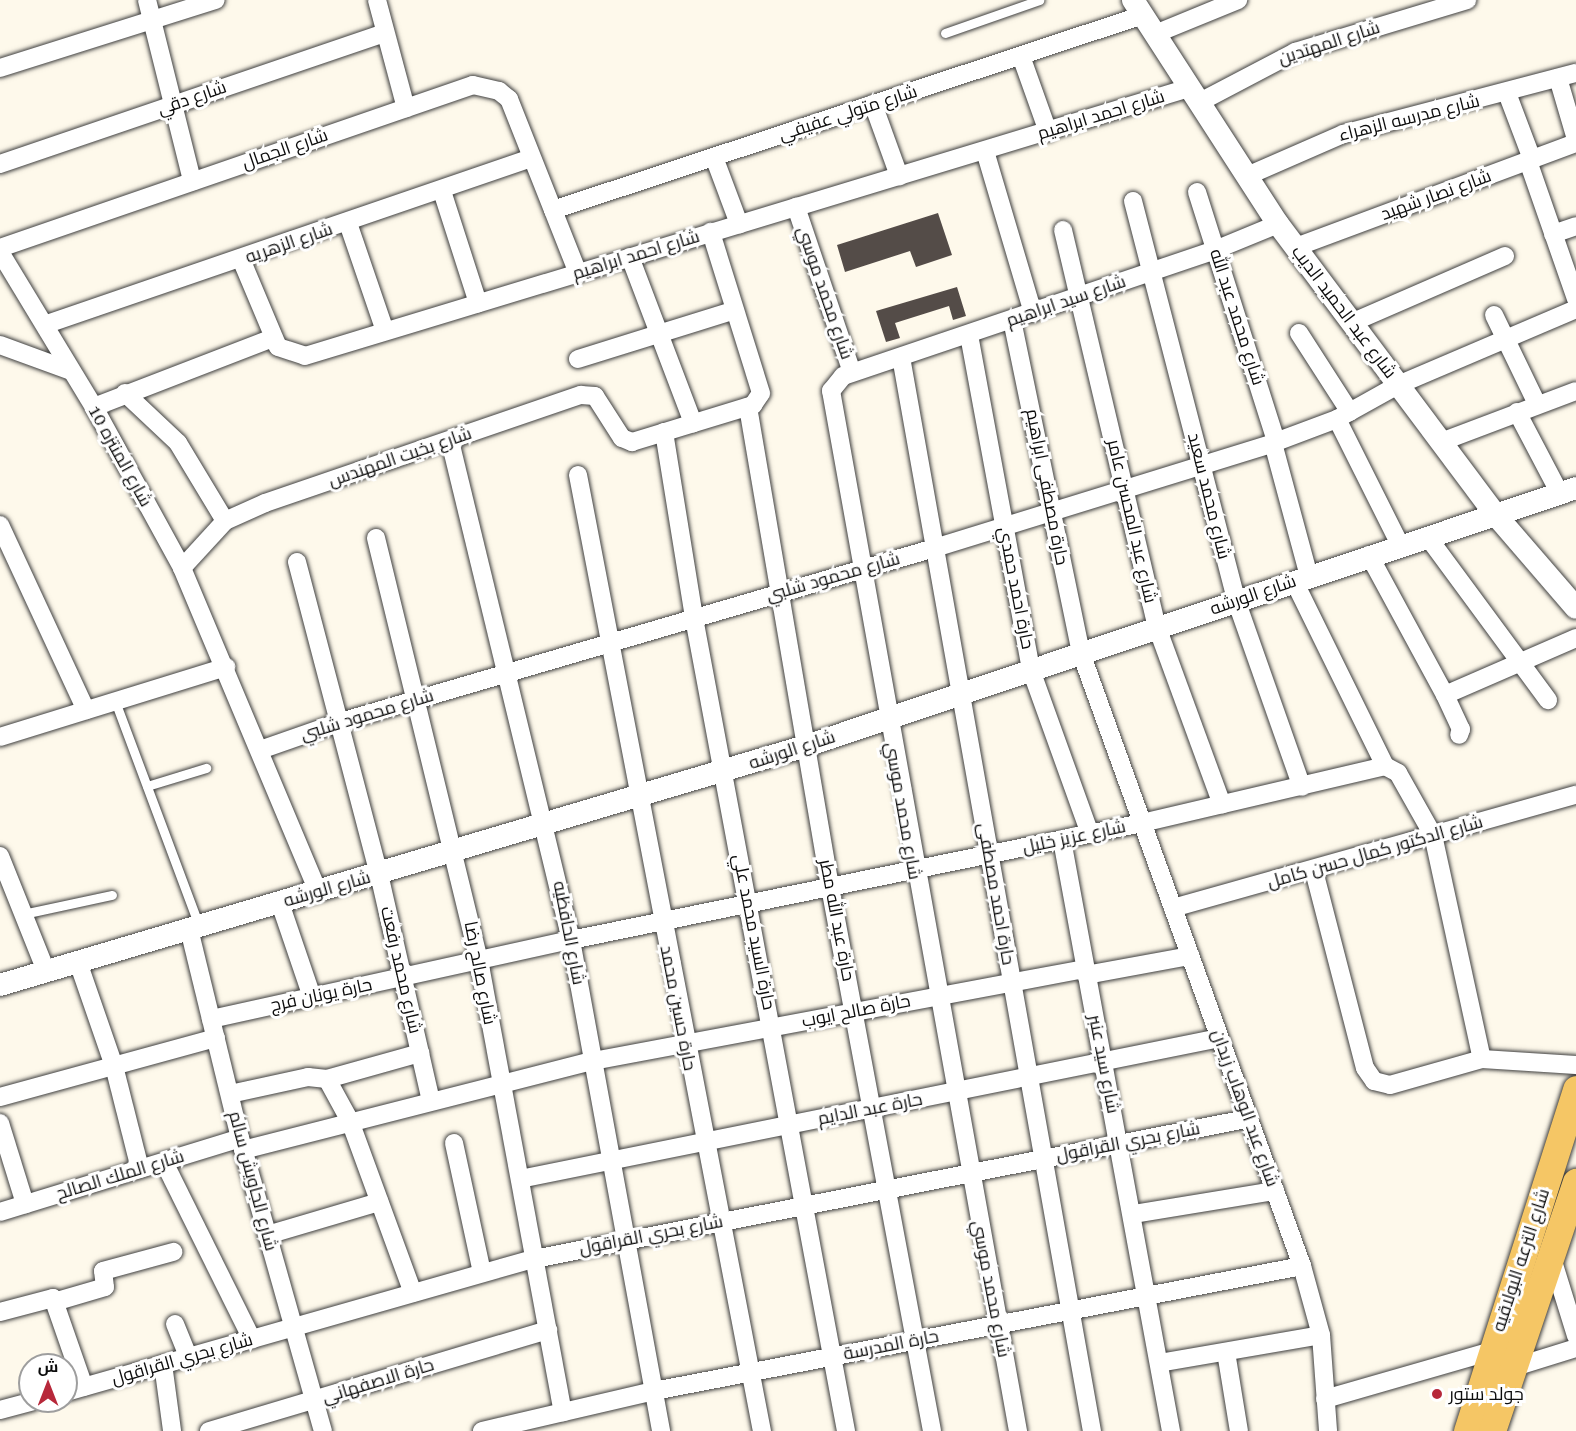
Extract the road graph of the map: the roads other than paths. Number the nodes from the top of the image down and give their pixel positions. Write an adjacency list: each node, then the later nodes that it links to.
1 (147, 0): 8 (street)
2 (216, 0): 8 (street)
3 (377, 0): 9 (street)
4 (1039, 0): 10 (lane)
5 (1238, 0): 11 (street)
6 (1467, 0): 17 (street, شارع المهتدين)
7 (1138, 8): 11 (street, شارع عبد الحميد الديب); 12 (street, شارع متولي عفيفي)
8 (152, 20): 13 (street); 19 (street)
9 (385, 33): 19 (street, شارع دقي); 20 (street)
10 (945, 33)
11 (1155, 34): 17 (street, شارع عبد الحميد الديب)
12 (1021, 56): 18 (street, شارع متولي عفيفي); 21 (street)
13 (0, 68)
14 (1576, 73): 15 (street, شارع مدرسه الزهراء)
15 (1558, 78): 16 (street, شارع مدرسه الزهراء); 22 (street)
16 (1507, 93): 26 (street); 29 (street, شارع مدرسه الزهراء)
17 (1193, 95): 21 (street, شارع احمد ابراهيم); 29 (street, شارع عبد الحميد الديب)
18 (873, 104): 24 (street, شارع متولي عفيفي); 28 (street)
19 (173, 105): 27 (street, شارع دقي); 30 (street)
20 (405, 108): 25 (street, شارع الجمال); 30 (street, شارع الجمال)
21 (1048, 132): 23 (street, شارع احمد ابراهيم)
22 (1576, 141): 26 (street, شارع نصار شهيد)
23 (985, 151): 28 (street, شارع احمد ابراهيم); 56 (street)
24 (714, 157): 35 (street, شارع متولي عفيفي); 37 (street)
25 (531, 158): 31 (street, شارع الزهريه); 35 (street, شارع الجمال)
26 (1530, 160): 42 (street); 43 (street, شارع نصار شهيد)
27 (0, 164)
28 (899, 176): 34 (street, شارع احمد ابراهيم)
29 (1246, 177): 38 (street, شارع عبد الحميد الديب)
30 (192, 181): 44 (street, شارع الجمال)
31 (442, 191): 36 (street, شارع الزهريه); 53 (street)
32 (1197, 192): 45 (street, شارع محمد عبد الله)
33 (1133, 201): 49 (street, شارع محمد سعيد)
34 (796, 207): 37 (street, شارع احمد ابراهيم); 71 (street, شارع محمد موسي)
35 (553, 210): 50 (street, شارع الجمال)
36 (348, 223): 48 (street, شارع الزهريه); 61 (street)
37 (739, 224): 41 (street, شارع احمد ابراهيم)
38 (1278, 224): 43 (street, شارع عبد الحميد الديب); 45 (street, شارع سيد ابراهيم)
39 (1576, 226): 42 (street)
40 (1063, 231): 51 (street, شارع عبد المحسن عامر)
41 (711, 232): 47 (street, شارع احمد ابراهيم); 54 (street)
42 (1553, 234): 52 (street)
43 (1296, 247): 59 (street, شارع عبد الحميد الديب)
44 (0, 250): 60 (street, شارع المنتزه 10)
45 (1215, 250): 49 (street, شارع سيد ابراهيم); 83 (street, شارع محمد عبد الله)
46 (1505, 255): 59 (street)
47 (630, 256): 50 (street, شارع احمد ابراهيم); 62 (street)
48 (242, 259): 60 (street, شارع الزهريه); 65 (street)
49 (1151, 271): 51 (street, شارع سيد ابراهيم); 85 (street, شارع محمد سعيد)
50 (578, 273): 53 (street, شارع احمد ابراهيم)
51 (1079, 297): 56 (street, شارع سيد ابراهيم); 87 (street, شارع عبد المحسن عامر)
52 (1576, 299)
53 (478, 303): 61 (street, شارع احمد ابراهيم)
54 (735, 309): 62 (street); 77 (street)
55 (1576, 309): 66 (street, شارع محمود شلبي)
56 (1033, 313): 58 (street, شارع سيد ابراهيم)
57 (1494, 315): 66 (street)
58 (1012, 320): 64 (street, شارع سيد ابراهيم); 89 (street, حارة مصطفى ابراهيم)
59 (1352, 322): 72 (street, شارع عبد الحميد الديب)
60 (46, 324): 70 (street, شارع المنتزه 10)
61 (386, 331): 65 (street, شارع احمد ابراهيم)
62 (659, 333): 69 (street); 80 (street)
63 (1299, 333): 79 (street)
64 (969, 334): 68 (street, شارع سيد ابراهيم); 93 (street, حارة احمد حمدي)
65 (273, 338): 74 (street)
66 (1506, 339): 72 (street, شارع محمود شلبي); 75 (street)
67 (0, 345): 70 (street)
68 (901, 357): 71 (street, شارع سيد ابراهيم); 97 (street, حارة احمد مصطفى)
69 (578, 359)
70 (71, 371): 76 (street, شارع المنتزه 10)
71 (852, 372): 101 (street, شارع محمد موسي)
72 (1398, 385): 79 (street, شارع محمود شلبي); 84 (street, شارع عبد الحميد الديب)
73 (1576, 391): 75 (street)
74 (125, 393): 76 (street); 91 (street)
75 (1537, 404): 78 (street)
76 (94, 407): 100 (street, شارع المنتزه 10)
77 (748, 407): 80 (street); 103 (street, حارة عبد الله مطر)
78 (1517, 412): 84 (street); 88 (street)
79 (1343, 416): 83 (street, شارع محمود شلبي); 96 (street)
80 (693, 423): 81 (street)
81 (664, 432): 82 (street, شارع بخيت المهندس); 106 (street, حارة السيد محمد علي)
82 (450, 441): 91 (street, شارع بخيت المهندس); 114 (street, شارع الحافظيه)
83 (1275, 442): 85 (street, شارع محمود شلبي); 102 (street, شارع محمد عبد الله)
84 (1441, 442): 90 (street, شارع عبد الحميد الديب)
85 (1201, 464): 87 (street, شارع محمود شلبي); 104 (street, شارع محمد سعيد)
86 (578, 475): 109 (street, حارة حسين محمد)
87 (1124, 487): 89 (street, شارع محمود شلبي); 107 (street, شارع عبد المحسن عامر)
88 (1568, 490): 90 (street, شارع الورشه)
89 (1053, 510): 93 (street, شارع محمود شلبي); 110 (street, حارة مصطفى ابراهيم)
90 (1494, 513): 94 (street, شارع الورشه); 105 (street, شارع عبد الحميد الديب)
91 (225, 521): 100 (street, شارع بخيت المهندس)
92 (0, 525): 120 (street)
93 (1004, 525): 97 (street, شارع محمود شلبي); 113 (street, حارة احمد حمدي)
94 (1427, 536): 96 (street, شارع الورشه); 111 (street)
95 (376, 538): 117 (street, شارع صالح رضا)
96 (1400, 545): 98 (street, شارع الورشه)
97 (938, 547): 101 (street, شارع محمود شلبي); 115 (street, حارة احمد مصطفى)
98 (1369, 555): 102 (street, شارع الورشه); 116 (street)
99 (297, 562): 122 (street, شارع محمد رفعت)
100 (182, 568): 112 (street, شارع المنتزه 10)
101 (862, 569): 103 (street, شارع محمود شلبي); 121 (street, شارع محمد موسي)
102 (1302, 578): 104 (street, شارع الورشه); 127 (street, شارع محمد عبد الله)
103 (778, 593): 106 (street, شارع محمود شلبي); 125 (street, حارة عبد الله مطر)
104 (1236, 600): 107 (street, شارع الورشه); 131 (street, شارع محمد سعيد)
105 (1576, 608)
106 (694, 618): 109 (street, شارع محمود شلبي); 129 (street, حارة السيد محمد علي)
107 (1157, 627): 110 (street, شارع الورشه); 134 (street, شارع عبد المحسن عامر)
108 (1576, 638): 111 (street)
109 (612, 642): 114 (street, شارع محمود شلبي); 133 (street, حارة حسين محمد)
110 (1081, 653): 113 (street, شارع الورشه); 136 (street, حارة مصطفى ابراهيم)
111 (1520, 663): 116 (street); 118 (street)
112 (226, 667): 119 (street); 126 (street, شارع المنتزه 10)
113 (1031, 670): 115 (street, شارع الورشه); 137 (street, حارة احمد حمدي)
114 (509, 672): 117 (street, شارع محمود شلبي); 135 (street, شارع الحافظيه)
115 (963, 693): 121 (street, شارع الورشه); 141 (street, حارة احمد مصطفى)
116 (1444, 695): 123 (street)
117 (415, 700): 122 (street, شارع محمود شلبي); 140 (street, شارع صالح رضا)
118 (1548, 700)
119 (115, 702): 120 (street); 130 (lane)
120 (86, 710): 124 (street)
121 (888, 718): 125 (street, شارع الورشه); 143 (street, شارع محمد موسي)
122 (337, 723): 126 (street, شارع محمود شلبي); 145 (street, شارع محمد رفعت)
123 (1459, 735)
124 (0, 737)
125 (806, 746): 129 (street, شارع الورشه); 146 (street, حارة عبد الله مطر)
126 (260, 750): 147 (street, شارع المنتزه 10)
127 (1384, 766): 131 (street, شارع عزيز خليل); 138 (street)
128 (206, 768): 130 (lane)
129 (723, 772): 133 (street, شارع الورشه); 150 (street, حارة السيد محمد علي)
130 (147, 786): 154 (lane)
131 (1302, 787): 134 (street, شارع عزيز خليل)
132 (1576, 795): 138 (street, شارع الدكتور كمال حسن كامل)
133 (639, 796): 135 (street, شارع الورشه); 153 (street, حارة حسين محمد)
134 (1222, 805): 136 (street, شارع عزيز خليل)
135 (546, 824): 140 (street, شارع الورشه); 155 (street, شارع الحافظيه)
136 (1142, 824): 137 (street, شارع عزيز خليل); 151 (street, شارع عبد الوهاب زيدان)
137 (1090, 834): 139 (street, شارع عزيز خليل)
138 (1433, 835): 144 (street, شارع الدكتور كمال حسن كامل); 173 (street)
139 (1062, 840): 141 (street, شارع عزيز خليل); 160 (street, شارع سيد عنبر)
140 (454, 852): 145 (street, شارع الورشه); 157 (street, شارع صالح رضا)
141 (988, 855): 143 (street, شارع عزيز خليل); 162 (street, حارة احمد مصطفى)
142 (1, 861): 152 (street)
143 (913, 870): 146 (street, شارع عزيز خليل); 164 (street, شارع محمد موسي)
144 (1314, 871): 151 (street, شارع الدكتور كمال حسن كامل); 173 (street)
145 (379, 874): 147 (street, شارع الورشه); 161 (street, شارع محمد رفعت)
146 (830, 887): 150 (street, شارع عزيز خليل); 166 (street, حارة عبد الله مطر)
147 (318, 892): 149 (street, شارع الورشه)
148 (112, 895): 152 (lane)
149 (280, 903): 154 (street, شارع الورشه); 165 (street)
150 (749, 903): 153 (street, شارع عزيز خليل); 168 (street, حارة السيد محمد علي)
151 (1173, 908): 156 (street, شارع عبد الوهاب زيدان)
152 (23, 914): 159 (street)
153 (661, 921): 155 (street, شارع عزيز خليل); 171 (street, حارة حسين محمد)
154 (194, 928): 158 (street, شارع الورشه); 167 (street, شارع الجاويش سالم)
155 (571, 940): 157 (street, حارة يونان فرج); 174 (street, شارع الحافظيه)
156 (1190, 956): 160 (street, حارة صالح ايوب); 170 (street, شارع عبد الوهاب زيدان)
157 (479, 960): 161 (street, حارة يونان فرج); 180 (street, شارع صالح رضا)
158 (78, 962): 159 (street, شارع الورشه); 177 (street)
159 (46, 972): 163 (street, شارع الورشه)
160 (1085, 972): 162 (street, حارة صالح ايوب); 175 (street, شارع سيد عنبر)
161 (404, 977): 165 (street, حارة يونان فرج); 172 (street, شارع محمد رفعت)
162 (1012, 982): 164 (street, حارة صالح ايوب); 178 (street, حارة احمد مصطفى)
163 (0, 985)
164 (936, 996): 166 (street, حارة صالح ايوب); 182 (street, شارع محمد موسي)
165 (312, 997): 167 (street, حارة يونان فرج)
166 (854, 1012): 168 (street, حارة صالح ايوب); 186 (street, حارة عبد الله مطر)
167 (211, 1019): 169 (street, شارع الجاويش سالم)
168 (772, 1027): 171 (street, حارة صالح ايوب); 190 (street, حارة السيد محمد علي)
169 (216, 1038): 177 (street); 183 (street, شارع الجاويش سالم)
170 (1219, 1038): 175 (street, حارة عبد الدايم); 187 (street, شارع عبد الوهاب زيدان)
171 (685, 1044): 174 (street, حارة صالح ايوب); 191 (street, حارة حسين محمد)
172 (420, 1053): 179 (street); 185 (street, شارع محمد رفعت)
173 (1482, 1059): 176 (street)
174 (593, 1061): 180 (street, حارة صالح ايوب); 196 (street, شارع الحافظيه)
175 (1104, 1062): 178 (street, حارة عبد الدايم); 194 (street, شارع سيد عنبر)
176 (1576, 1065)
177 (114, 1066): 184 (street); 198 (street)
178 (1030, 1077): 182 (street, حارة عبد الدايم); 195 (street, حارة احمد مصطفى)
179 (327, 1079): 183 (street); 188 (street)
180 (501, 1085): 185 (street, حارة صالح ايوب); 200 (street, شارع صالح رضا)
181 (1576, 1089): 231 (main road, شارع الترعه البولاقيه)
182 (954, 1092): 186 (street, حارة عبد الدايم); 199 (street, شارع محمد موسي)
183 (230, 1094): 193 (street, شارع الجاويش سالم)
184 (0, 1097)
185 (431, 1101): 188 (street, شارع الملك الصالح)
186 (873, 1108): 190 (street, حارة عبد الدايم); 202 (street, حارة عبد الله مطر)
187 (1246, 1119): 194 (street, شارع بحري القراقول); 203 (street, شارع عبد الوهاب زيدان)
188 (350, 1121): 193 (street, شارع الملك الصالح); 204 (street)
189 (0, 1124): 205 (street)
190 (790, 1125): 191 (street, حارة عبد الدايم); 206 (street, حارة السيد محمد علي)
191 (705, 1142): 196 (street, حارة عبد الدايم); 209 (street, حارة حسين محمد)
192 (454, 1143): 216 (street)
193 (242, 1144): 197 (street, شارع الملك الصالح); 210 (street, شارع الجاويش سالم)
194 (1120, 1144): 195 (street, شارع بحري القراقول); 208 (street, شارع سيد عنبر)
195 (1045, 1159): 199 (street, شارع بحري القراقول); 220 (street, حارة احمد مصطفى)
196 (610, 1161): 200 (street, حارة عبد الدايم); 211 (street, شارع الحافظيه)
197 (164, 1162): 198 (street, شارع الملك الصالح); 228 (street)
198 (140, 1169): 205 (street, شارع الملك الصالح)
199 (969, 1173): 202 (street, شارع بحري القراقول); 223 (street, شارع محمد موسي)
200 (520, 1179): 214 (street, شارع صالح رضا)
201 (1576, 1182): 213 (main road, شارع الترعه البولاقيه)
202 (889, 1190): 206 (street, شارع بحري القراقول); 229 (street, حارة عبد الله مطر)
203 (1275, 1191): 208 (street); 215 (street, شارع عبد الوهاب زيدان)
204 (380, 1202): 210 (street); 217 (street)
205 (25, 1204): 207 (street, شارع الملك الصالح)
206 (806, 1206): 209 (street, شارع بحري القراقول); 234 (street, حارة السيد محمد علي)
207 (0, 1212)
208 (1134, 1215): 218 (street, شارع سيد عنبر)
209 (720, 1223): 211 (street, شارع بحري القراقول); 239 (street, حارة حسين محمد)
210 (267, 1235): 224 (street, شارع الجاويش سالم)
211 (624, 1238): 214 (street, شارع بحري القراقول); 241 (street, شارع الحافظيه)
212 (173, 1252): 219 (street)
213 (1551, 1255): 227 (street); 238 (main road, شارع الترعه البولاقيه)
214 (534, 1259): 216 (street, شارع بحري القراقول); 225 (street, شارع صالح رضا)
215 (1302, 1266): 218 (street, حارة المدرسة); 226 (street, شارع عبد الوهاب زيدان)
216 (482, 1273): 217 (street, شارع بحري القراقول)
217 (413, 1293): 224 (street, شارع بحري القراقول)
218 (1149, 1294): 220 (street, حارة المدرسة); 236 (street, شارع سيد عنبر)
219 (54, 1302): 221 (street); 233 (street)
220 (1071, 1310): 223 (street, حارة المدرسة); 257 (street, حارة احمد مصطفى)
221 (0, 1312)
222 (175, 1324): 235 (street)
223 (998, 1324): 229 (street, حارة المدرسة); 256 (street, شارع محمد موسي)
224 (294, 1327): 228 (street, شارع بحري القراقول); 243 (street, شارع الجاويش سالم)
225 (548, 1330): 243 (street, حارة الاصفهاني); 246 (street, شارع صالح رضا)
226 (1321, 1335): 232 (street); 242 (street, شارع عبد الوهاب زيدان)
227 (1576, 1336)
228 (252, 1339): 235 (street, شارع بحري القراقول)
229 (917, 1340): 234 (street, حارة المدرسة); 255 (street, حارة عبد الله مطر)
230 (1576, 1348): 238 (street)
231 (1491, 1351): 242 (street); 261 (main road, شارع الترعه البولاقيه)
232 (1226, 1352): 236 (street); 259 (street)
233 (66, 1353)
234 (833, 1356): 239 (street, حارة المدرسة); 254 (street, حارة السيد محمد علي)
235 (188, 1357): 237 (street, شارع بحري القراقول)
236 (1159, 1363): 258 (street, شارع سيد عنبر)
237 (163, 1364): 240 (street, شارع بحري القراقول); 248 (street)
238 (1515, 1367): 262 (main road, شارع الترعه البولاقيه)
239 (751, 1372): 241 (street, حارة المدرسة); 253 (street, حارة حسين محمد)
240 (78, 1388)
241 (654, 1391): 246 (street, حارة المدرسة); 252 (street, شارع الحافظيه)
242 (1325, 1399): 260 (street, شارع عبد الوهاب زيدان)
243 (314, 1400): 247 (street, حارة الاصفهاني); 250 (street, شارع الجاويش سالم)
244 (18, 1405): 245 (street)
245 (0, 1410)
246 (563, 1412): 251 (street, حارة المدرسة)
247 (240, 1426): 249 (street, حارة الاصفهاني)
248 (172, 1431)
249 (209, 1431)
250 (323, 1431)
251 (482, 1431)
252 (661, 1431)
253 (762, 1431)
254 (846, 1431)
255 (932, 1431)
256 (1017, 1431)
257 (1092, 1431)
258 (1171, 1431)
259 (1239, 1431)
260 (1328, 1431)
261 (1467, 1431)
262 (1492, 1431)

